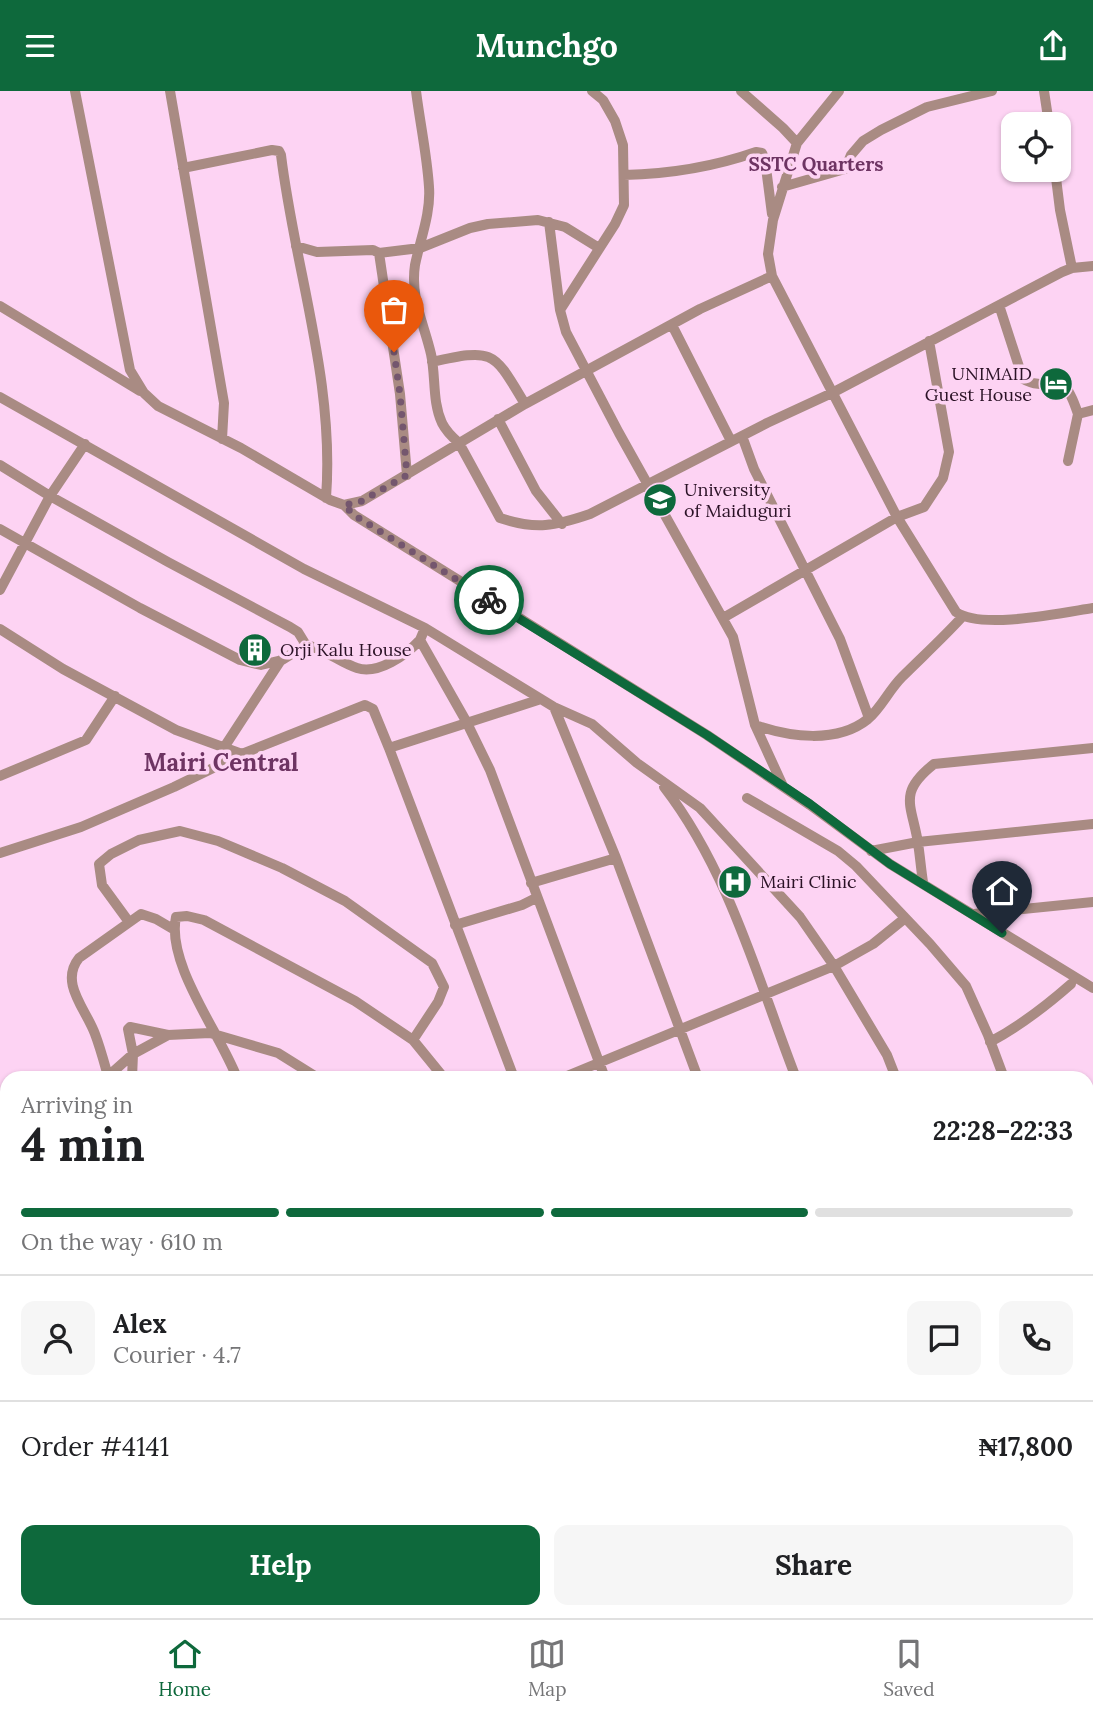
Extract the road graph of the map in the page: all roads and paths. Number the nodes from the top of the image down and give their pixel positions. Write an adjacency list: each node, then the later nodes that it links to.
1 (75, 91): 33 (street)
2 (170, 91): 13 (street)
3 (416, 91): 20 (street)
4 (592, 91): 14 (street)
5 (741, 91): 10 (street)
6 (839, 91): 11 (street)
7 (992, 91): 16 (street)
8 (1044, 91): 9 (street)
9 (1047, 112)
10 (783, 128): 11 (street); 12 (street)
11 (805, 131): 12 (street)
12 (797, 143): 16 (street)
13 (183, 168): 19 (street); 41 (street)
14 (624, 175): 17 (street); 21 (street)
15 (1056, 182): 24 (street)
16 (782, 187): 17 (street)
17 (773, 221): 25 (street)
18 (549, 222): 20 (street); 21 (street); 28 (street)
19 (296, 246): 22 (street); 50 (street)
20 (420, 247): 22 (street); 31 (street)
21 (599, 248): 28 (street)
22 (379, 253): 47 (street)
23 (1093, 266): 24 (street)
24 (1072, 268): 26 (street)
25 (772, 276): 29 (street); 34 (street)
26 (999, 305): 30 (street); 38 (street)
27 (0, 306): 33 (street)
28 (561, 310): 32 (street)
29 (672, 325): 32 (street); 42 (street)
30 (929, 341): 34 (street); 52 (street)
31 (432, 362): 36 (street); 43 (street)
32 (587, 371): 36 (street); 48 (street)
33 (144, 393): 41 (street)
34 (832, 393): 40 (street); 52 (street)
35 (0, 397): 44 (street)
36 (525, 404): 39 (street)
37 (1093, 410): 38 (street)
38 (1078, 414): 45 (street)
39 (498, 419): 43 (street); 53 (street)
40 (741, 436): 42 (street); 56 (street)
41 (222, 439): 50 (street)
42 (731, 441): 48 (street)
43 (459, 443): 47 (street); 53 (street)
44 (85, 444): 49 (street); 61 (street)
45 (1068, 461)
46 (0, 465): 49 (street)
47 (407, 475): 51 (street)
48 (648, 485): 53 (street); 60 (street)
49 (50, 496): 55 (street); 64 (street)
50 (326, 498): 51 (street)
51 (344, 505): 78 (street)
52 (897, 517): 56 (street); 59 (street)
53 (562, 524)
54 (0, 529): 55 (street)
55 (23, 543): 57 (street); 65 (street)
56 (807, 571): 60 (street); 69 (street)
57 (0, 590)
58 (1093, 608): 59 (street)
59 (962, 616): 69 (street)
60 (723, 618): 71 (street)
61 (425, 628): 63 (street); 67 (street)
62 (0, 629): 66 (street)
63 (420, 640): 64 (street); 70 (street)
64 (306, 645): 65 (street)
65 (282, 660): 72 (street)
66 (114, 696): 72 (street); 76 (street)
67 (541, 699): 68 (street); 70 (street)
68 (554, 707): 77 (street); 84 (street)
69 (869, 718): 71 (street)
70 (466, 721): 73 (street); 86 (street)
71 (755, 725): 78 (street)
72 (223, 748): 75 (street)
73 (389, 748): 75 (street); 92 (street)
74 (1093, 748): 81 (street)
75 (242, 754): 83 (street)
76 (0, 776)
77 (657, 778): 94 (street); 97 (street)
78 (783, 787): 82 (street)
79 (747, 798): 90 (street)
80 (1093, 824): 81 (street)
81 (918, 842): 82 (street); 85 (street)
82 (871, 851): 85 (street)
83 (0, 853)
84 (616, 858): 86 (street); 98 (street)
85 (923, 882): 89 (street)
86 (531, 883): 87 (street)
87 (536, 898): 92 (street); 104 (street)
88 (1093, 902): 89 (street)
89 (973, 914): 96 (street)
90 (904, 919): 94 (street); 102 (street)
91 (129, 922): 93 (street); 101 (street); 105 (street)
92 (455, 925): 111 (street)
93 (173, 929): 99 (street); 101 (street)
94 (834, 966): 97 (street); 116 (street)
95 (1070, 984): 102 (street)
96 (1093, 988)
97 (765, 996): 98 (street); 115 (street)
98 (680, 1030): 104 (street); 114 (street)
99 (218, 1034): 100 (street); 108 (street); 109 (street)
100 (168, 1035): 103 (street); 103 (street)
101 (412, 1039): 110 (street)
102 (990, 1042): 117 (street)
103 (133, 1054): 106 (street); 107 (street)
104 (600, 1064): 112 (street); 113 (street)
105 (105, 1071)
106 (114, 1071)
107 (132, 1071)
108 (234, 1071)
109 (307, 1071)
110 (438, 1071)
111 (511, 1071)
112 (581, 1071)
113 (602, 1071)
114 (695, 1071)
115 (793, 1071)
116 (893, 1071)
117 (1001, 1071)

